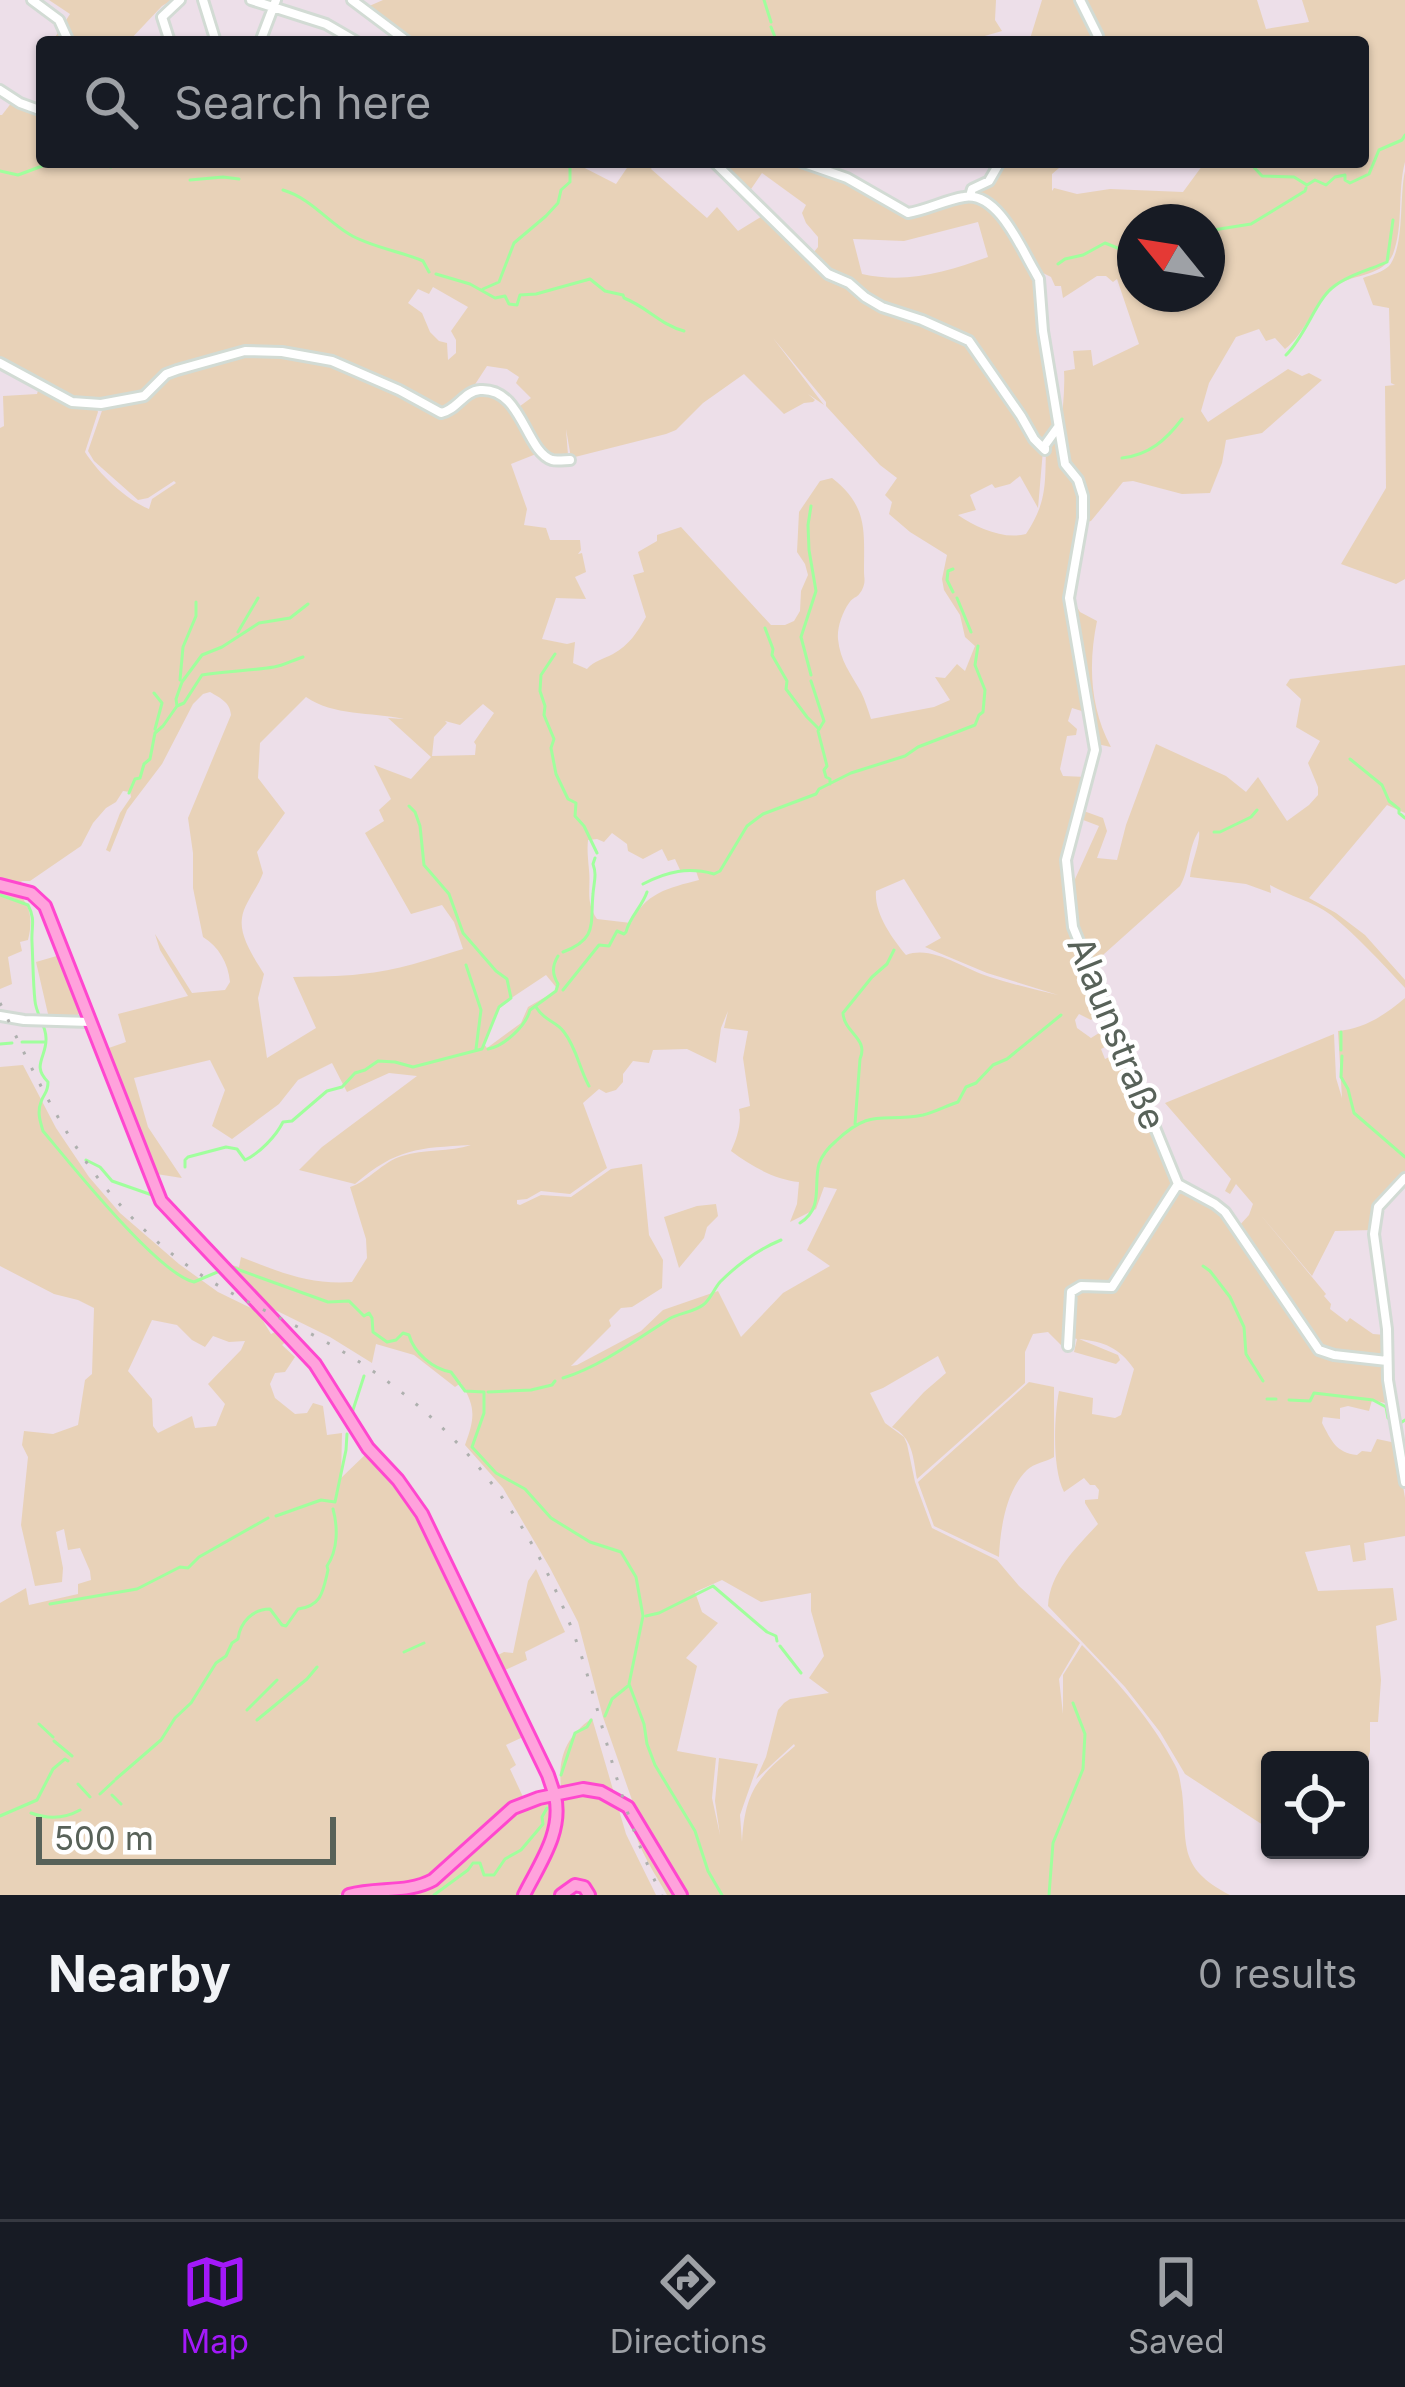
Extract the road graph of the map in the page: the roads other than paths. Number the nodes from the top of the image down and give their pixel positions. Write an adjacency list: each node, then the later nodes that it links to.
1 (32, 0): 8 (street)
2 (180, 0): 9 (street)
3 (203, 0): 10 (street)
4 (251, 0): 7 (street)
5 (1080, 0): 14 (street)
6 (361, 2): 13 (street)
7 (274, 3): 11 (street); 12 (street)
8 (66, 36)
9 (168, 36)
10 (214, 36)
11 (262, 36)
12 (347, 36)
13 (401, 36)
14 (1098, 36)
15 (0, 90): 16 (street)
16 (36, 109)
17 (721, 168): 22 (street)
18 (818, 168): 20 (street)
19 (997, 168): 20 (street)
20 (970, 196): 22 (street, Alaunstraße)
21 (0, 363): 23 (street)
22 (1059, 426): 28 (street, Alaunstraße)
23 (570, 460)
24 (0, 884): 26 (main road)
25 (0, 1016): 26 (street)
26 (88, 1019): 32 (main road)
27 (1405, 1178): 30 (street)
28 (1178, 1184): 29 (street); 30 (street)
29 (1069, 1346)
30 (1387, 1360): 31 (street)
31 (1405, 1482)
32 (555, 1796): 33 (main road); 34 (main road); 37 (main road)
33 (350, 1895)
34 (524, 1895)
35 (561, 1895): 36 (main road)
36 (589, 1895)
37 (681, 1895)

